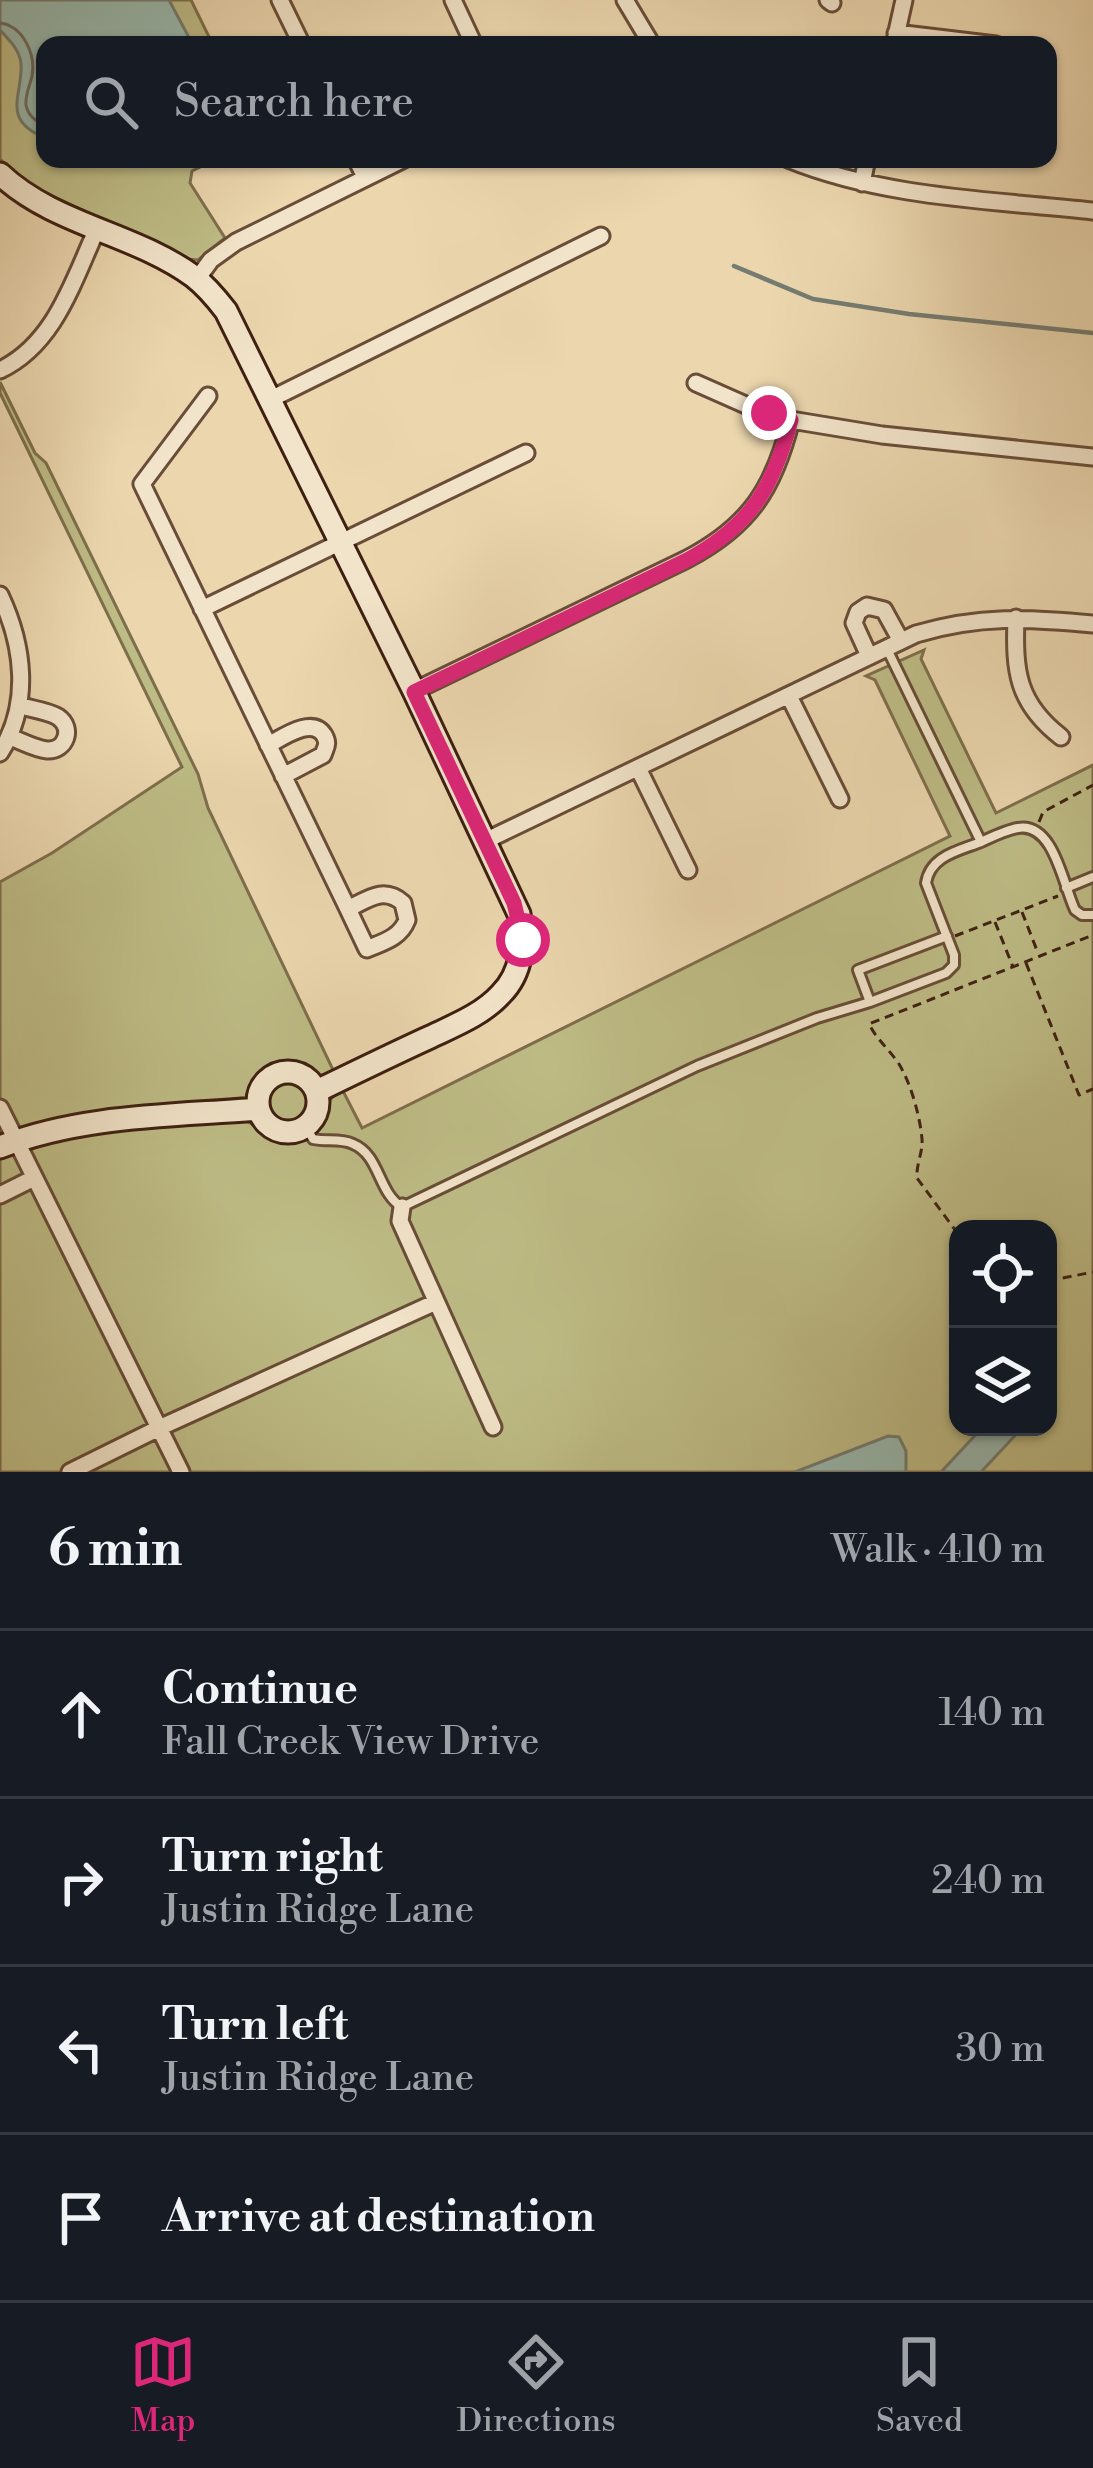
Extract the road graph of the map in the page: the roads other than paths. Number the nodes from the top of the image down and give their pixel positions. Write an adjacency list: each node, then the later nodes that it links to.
1 (280, 0): 5 (street)
2 (452, 0): 6 (street)
3 (625, 0): 7 (street)
4 (904, 0): 8 (street)
5 (298, 36)
6 (470, 36)
7 (645, 36)
8 (896, 36)
9 (360, 168): 14 (street)
10 (384, 168): 14 (street)
11 (810, 168): 15 (street)
12 (865, 168): 15 (street)
13 (0, 174): 17 (street)
14 (365, 177): 19 (street)
15 (862, 183): 16 (street)
16 (1093, 211)
17 (97, 229): 19 (street); 20 (street)
18 (602, 236): 23 (street)
19 (197, 279): 23 (street)
20 (0, 370)
21 (696, 382): 24 (street)
22 (208, 396): 29 (street)
23 (271, 399): 27 (street)
24 (791, 420): 26 (street); 34 (street)
25 (526, 452): 27 (street)
26 (1093, 457)
27 (341, 543): 29 (street); 34 (street)
28 (0, 595): 36 (street)
29 (202, 609): 39 (street)
30 (1016, 619): 31 (street); 32 (street); 38 (street)
31 (1093, 624)
32 (894, 645): 33 (street); 33 (street); 45 (lane)
33 (869, 656): 35 (street)
34 (414, 692): 44 (street)
35 (789, 696): 41 (street); 43 (street)
36 (21, 706): 37 (street); 37 (street)
37 (10, 736): 40 (street)
38 (1061, 737)
39 (268, 745): 42 (street); 42 (street)
40 (0, 753)
41 (638, 768): 44 (street); 46 (street)
42 (283, 776): 49 (street)
43 (840, 799)
44 (485, 841): 53 (street)
45 (980, 842): 48 (lane); 51 (lane)
46 (688, 869)
47 (1093, 877): 48 (lane)
48 (1066, 890): 50 (lane)
49 (348, 909)
50 (1093, 915)
51 (947, 938): 52 (lane); 52 (lane)
52 (870, 1002): 60 (lane)
53 (317, 1091): 55 (street); 56 (street)
54 (0, 1108): 57 (street)
55 (258, 1109): 56 (street); 57 (street)
56 (306, 1127): 60 (lane)
57 (8, 1144): 58 (street)
58 (34, 1178): 59 (street); 63 (street)
59 (0, 1195)
60 (402, 1207): 61 (street)
61 (436, 1302): 62 (street); 63 (street)
62 (493, 1427)
63 (159, 1428): 64 (street); 65 (street)
64 (70, 1472)
65 (182, 1472)

